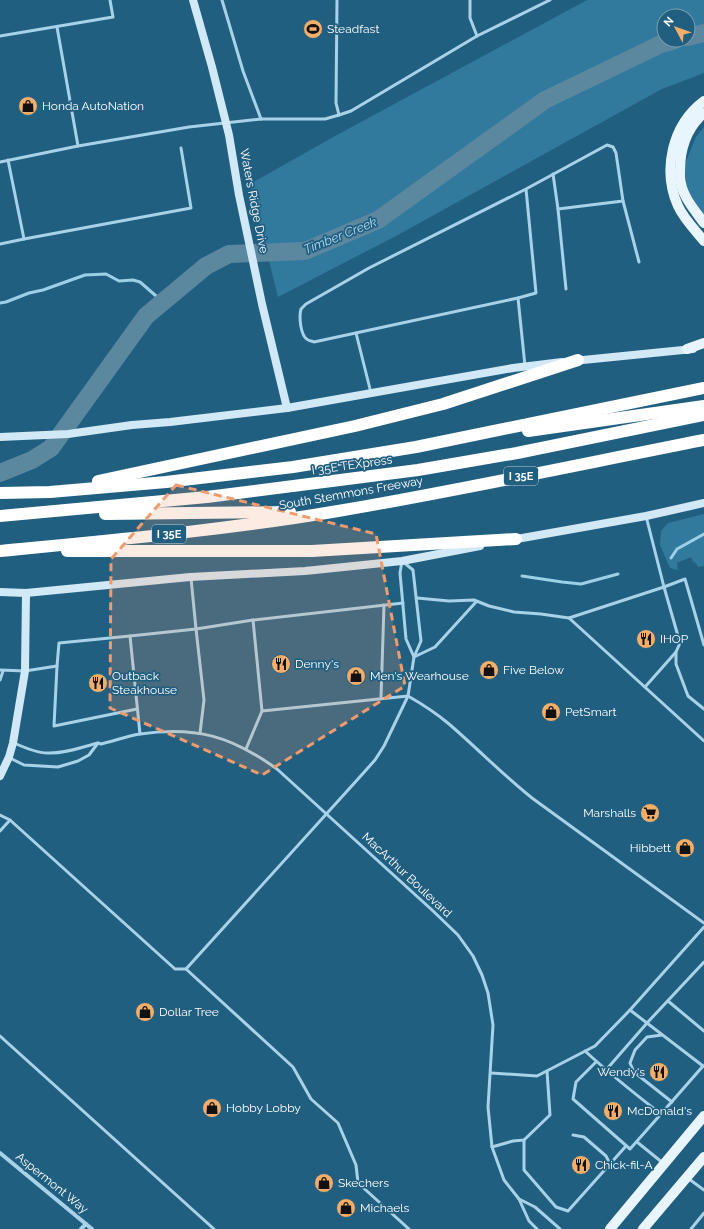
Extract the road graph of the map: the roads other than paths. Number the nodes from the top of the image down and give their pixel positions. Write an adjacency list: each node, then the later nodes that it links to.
1 (110, 0): 7 (lane)
2 (192, 0): 14 (main road, Waters Ridge Drive)
3 (222, 0): 13 (lane)
4 (337, 0): 12 (lane)
5 (470, 0): 9 (lane)
6 (550, 0): 9 (lane)
7 (57, 27): 8 (lane); 15 (lane)
8 (0, 36)
9 (477, 36): 12 (lane)
10 (704, 101): 25 (main road)
11 (704, 113): 23 (main road)
12 (339, 115): 13 (lane)
13 (261, 118): 14 (lane)
14 (226, 124): 15 (lane); 39 (main road, Waters Ridge Drive)
15 (78, 146): 17 (lane)
16 (181, 148): 24 (lane)
17 (8, 160): 18 (lane); 24 (lane)
18 (0, 162)
19 (553, 174): 20 (lane); 21 (lane); 22 (lane)
20 (526, 189): 29 (lane); 30 (lane)
21 (623, 201): 22 (lane); 27 (lane)
22 (558, 209): 28 (lane)
23 (704, 223)
24 (24, 239): 26 (lane)
25 (704, 240)
26 (0, 244)
27 (639, 262)
28 (566, 289)
29 (518, 298): 30 (lane); 35 (lane)
30 (356, 333): 37 (lane)
31 (704, 343): 33 (main road)
32 (704, 348): 33 (main road)
33 (687, 349): 34 (main road)
34 (578, 360): 35 (main road); 44 (highway)
35 (525, 366): 37 (main road)
36 (704, 388): 43 (highway)
37 (371, 393): 39 (main road)
38 (704, 406): 43 (highway)
39 (287, 408): 41 (main road)
40 (704, 415): 48 (highway, I 35E TEXpress)
41 (0, 437)
42 (704, 440): 47 (highway, South Stemmons Freeway / I 35E)
43 (416, 447): 44 (highway)
44 (50, 492): 45 (highway)
45 (0, 493)
46 (704, 503): 49 (main road)
47 (337, 511): 48 (highway); 51 (highway, South Stemmons Freeway / I 35E)
48 (1, 516)
49 (646, 516): 50 (main road); 54 (lane)
50 (516, 539): 51 (highway); 52 (main road)
51 (0, 551)
52 (402, 561): 53 (main road); 57 (lane); 59 (lane)
53 (190, 576): 56 (main road); 63 (lane)
54 (664, 587): 61 (lane); 65 (lane); 66 (lane)
55 (0, 592): 56 (main road)
56 (26, 593): 70 (main road)
57 (417, 598): 58 (lane); 67 (lane)
58 (476, 602): 61 (lane); 67 (lane)
59 (403, 603): 60 (lane); 67 (lane)
60 (384, 605): 62 (lane); 74 (lane)
61 (569, 618): 72 (lane)
62 (253, 620): 63 (lane); 77 (lane)
63 (196, 629): 64 (lane); 78 (lane)
64 (130, 636): 68 (lane); 75 (lane)
65 (704, 645)
66 (676, 652): 72 (lane); 76 (lane)
67 (414, 657): 73 (lane)
68 (57, 666): 70 (lane); 75 (lane)
69 (1, 670): 70 (lane); 71 (lane)
70 (25, 671): 81 (main road)
71 (0, 680)
72 (645, 687): 80 (lane)
73 (408, 696): 74 (lane); 86 (lane); 90 (lane)
74 (381, 698): 77 (lane)
75 (137, 709): 79 (lane)
76 (704, 709)
77 (262, 711): 83 (lane)
78 (200, 733): 79 (lane, MacArthur Boulevard); 83 (lane, MacArthur Boulevard)
79 (140, 734): 82 (lane, MacArthur Boulevard)
80 (704, 741)
81 (13, 743): 82 (lane, MacArthur Boulevard); 84 (main road)
82 (98, 743): 84 (lane)
83 (246, 749): 86 (lane, MacArthur Boulevard)
84 (9, 757): 85 (main road)
85 (0, 776)
86 (327, 814): 93 (lane); 105 (lane, MacArthur Boulevard)
87 (0, 815): 88 (lane)
88 (10, 820): 89 (lane); 93 (lane)
89 (0, 831)
90 (704, 923)
91 (704, 927): 95 (lane)
92 (704, 962): 94 (lane)
93 (186, 969): 126 (lane)
94 (668, 1001): 96 (lane); 97 (lane)
95 (630, 1010): 96 (lane); 100 (lane)
96 (647, 1023): 98 (lane); 104 (lane)
97 (704, 1031)
98 (662, 1035): 102 (lane); 106 (lane)
99 (0, 1036): 125 (lane)
100 (585, 1051): 101 (lane); 103 (lane)
101 (596, 1062): 104 (lane); 112 (lane)
102 (704, 1066): 106 (lane)
103 (547, 1070): 105 (lane); 110 (lane)
104 (606, 1070): 107 (lane)
105 (491, 1074): 113 (lane, MacArthur Boulevard)
106 (672, 1102): 107 (lane)
107 (661, 1114): 111 (lane)
108 (704, 1116): 117 (main road)
109 (573, 1135): 116 (lane)
110 (524, 1140): 113 (lane); 116 (lane)
111 (637, 1142): 112 (lane); 117 (lane)
112 (626, 1146): 116 (lane)
113 (492, 1147): 120 (lane, MacArthur Boulevard)
114 (0, 1153): 122 (street, Aspermont Way)
115 (704, 1157): 118 (main road)
116 (610, 1164)
117 (664, 1164): 129 (main road)
118 (687, 1178): 119 (lane); 130 (main road)
119 (704, 1190)
120 (519, 1199): 127 (lane); 128 (lane)
121 (704, 1213): 131 (lane)
122 (86, 1224): 123 (street); 124 (street, Aspermont Way)
123 (81, 1229)
124 (92, 1229)
125 (214, 1229)
126 (409, 1229)
127 (537, 1229)
128 (560, 1229)
129 (610, 1229)
130 (643, 1229)
131 (691, 1229)

